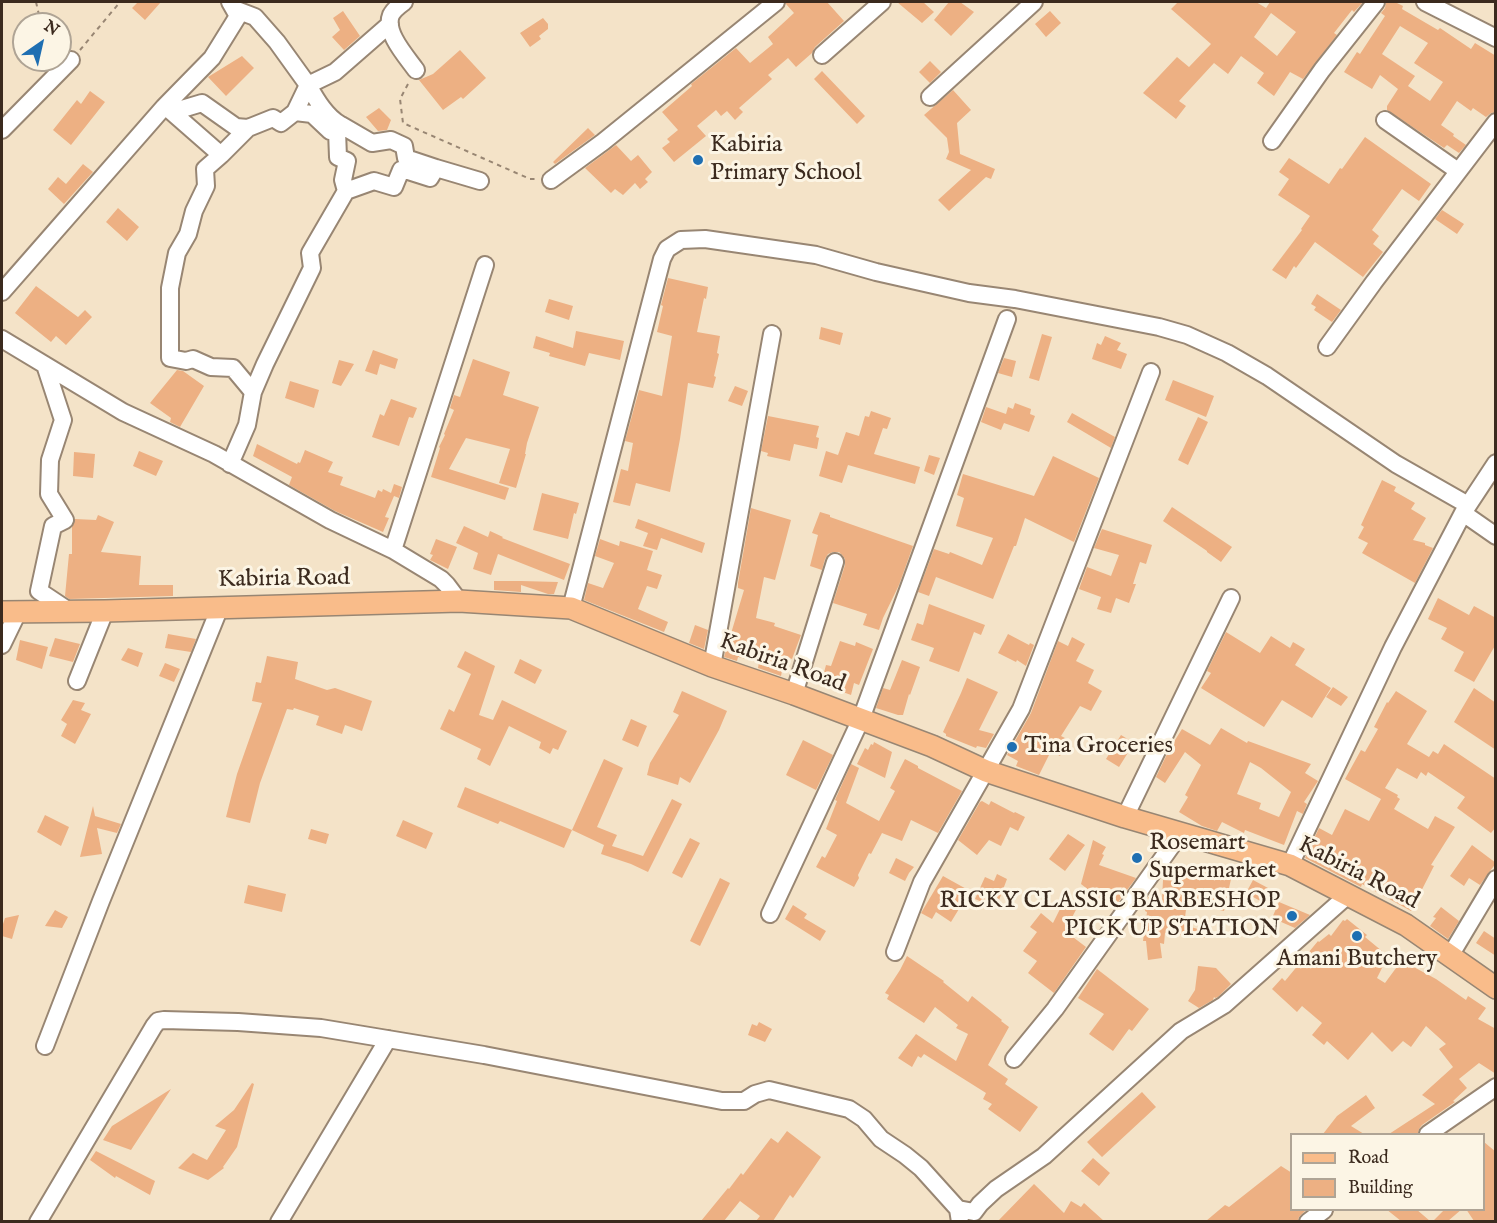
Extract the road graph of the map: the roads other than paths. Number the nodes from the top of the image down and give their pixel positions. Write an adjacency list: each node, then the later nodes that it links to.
1 (776, 2): 25 (street)
2 (882, 2): 9 (street)
3 (1034, 2): 13 (street)
4 (1376, 2): 21 (street)
5 (1425, 2): 8 (street)
6 (237, 4): 12 (street); 14 (street)
7 (395, 9): 10 (street); 12 (street)
8 (1496, 38)
9 (822, 55)
10 (416, 70)
11 (59, 72): 20 (street)
12 (308, 85): 15 (street); 18 (street)
13 (930, 97)
14 (169, 109): 19 (street); 22 (street); 29 (street)
15 (295, 112): 18 (street); 19 (street)
16 (1385, 120): 24 (street)
17 (1496, 122): 24 (street)
18 (341, 125): 23 (street); 27 (street)
19 (248, 128): 22 (street)
20 (2, 130)
21 (1272, 141)
22 (221, 154): 36 (street)
23 (436, 168): 26 (street); 27 (street)
24 (1458, 171): 33 (street)
25 (551, 180)
26 (480, 181)
27 (346, 191): 36 (street)
28 (485, 265): 41 (street)
29 (2, 292)
30 (1007, 319): 54 (street)
31 (772, 334): 51 (street)
32 (2, 339): 34 (street)
33 (1328, 347)
34 (45, 365): 38 (street); 47 (street)
35 (1151, 372): 55 (street)
36 (254, 392): 38 (street)
37 (1496, 463): 39 (street)
38 (230, 464): 41 (street)
39 (1466, 509): 40 (street); 46 (street); 58 (street)
40 (1496, 536)
41 (393, 550): 44 (street)
42 (835, 562): 53 (street)
43 (1231, 598): 56 (street)
44 (459, 601): 45 (main road, Kabiria Road); 46 (main road, Kabiria Road)
45 (220, 607): 48 (main road, Kabiria Road); 66 (street)
46 (571, 608): 51 (main road, Kabiria Road)
47 (69, 611): 48 (main road, Kabiria Road); 49 (main road, Kabiria Road)
48 (105, 611): 52 (street)
49 (10, 612): 50 (street)
50 (2, 645)
51 (712, 666): 53 (main road, Kabiria Road)
52 (77, 681)
53 (794, 694): 54 (main road, Kabiria Road)
54 (861, 719): 55 (main road, Kabiria Road); 61 (street)
55 (986, 771): 56 (main road, Kabiria Road); 62 (street)
56 (1125, 817): 57 (main road, Kabiria Road)
57 (1180, 834): 58 (main road, Kabiria Road); 67 (street)
58 (1290, 866): 60 (main road, Kabiria Road)
59 (1496, 879): 63 (street)
60 (1348, 895): 63 (main road, Kabiria Road); 71 (street)
61 (770, 914)
62 (895, 952)
63 (1450, 956): 64 (main road, Kabiria Road)
64 (1496, 988)
65 (388, 1039): 71 (street); 72 (street); 73 (street)
66 (45, 1046)
67 (1014, 1059)
68 (1496, 1087): 69 (street)
69 (1429, 1133)
70 (1321, 1211): 74 (street)
71 (959, 1215)
72 (38, 1221)
73 (279, 1221)
74 (1308, 1221)

